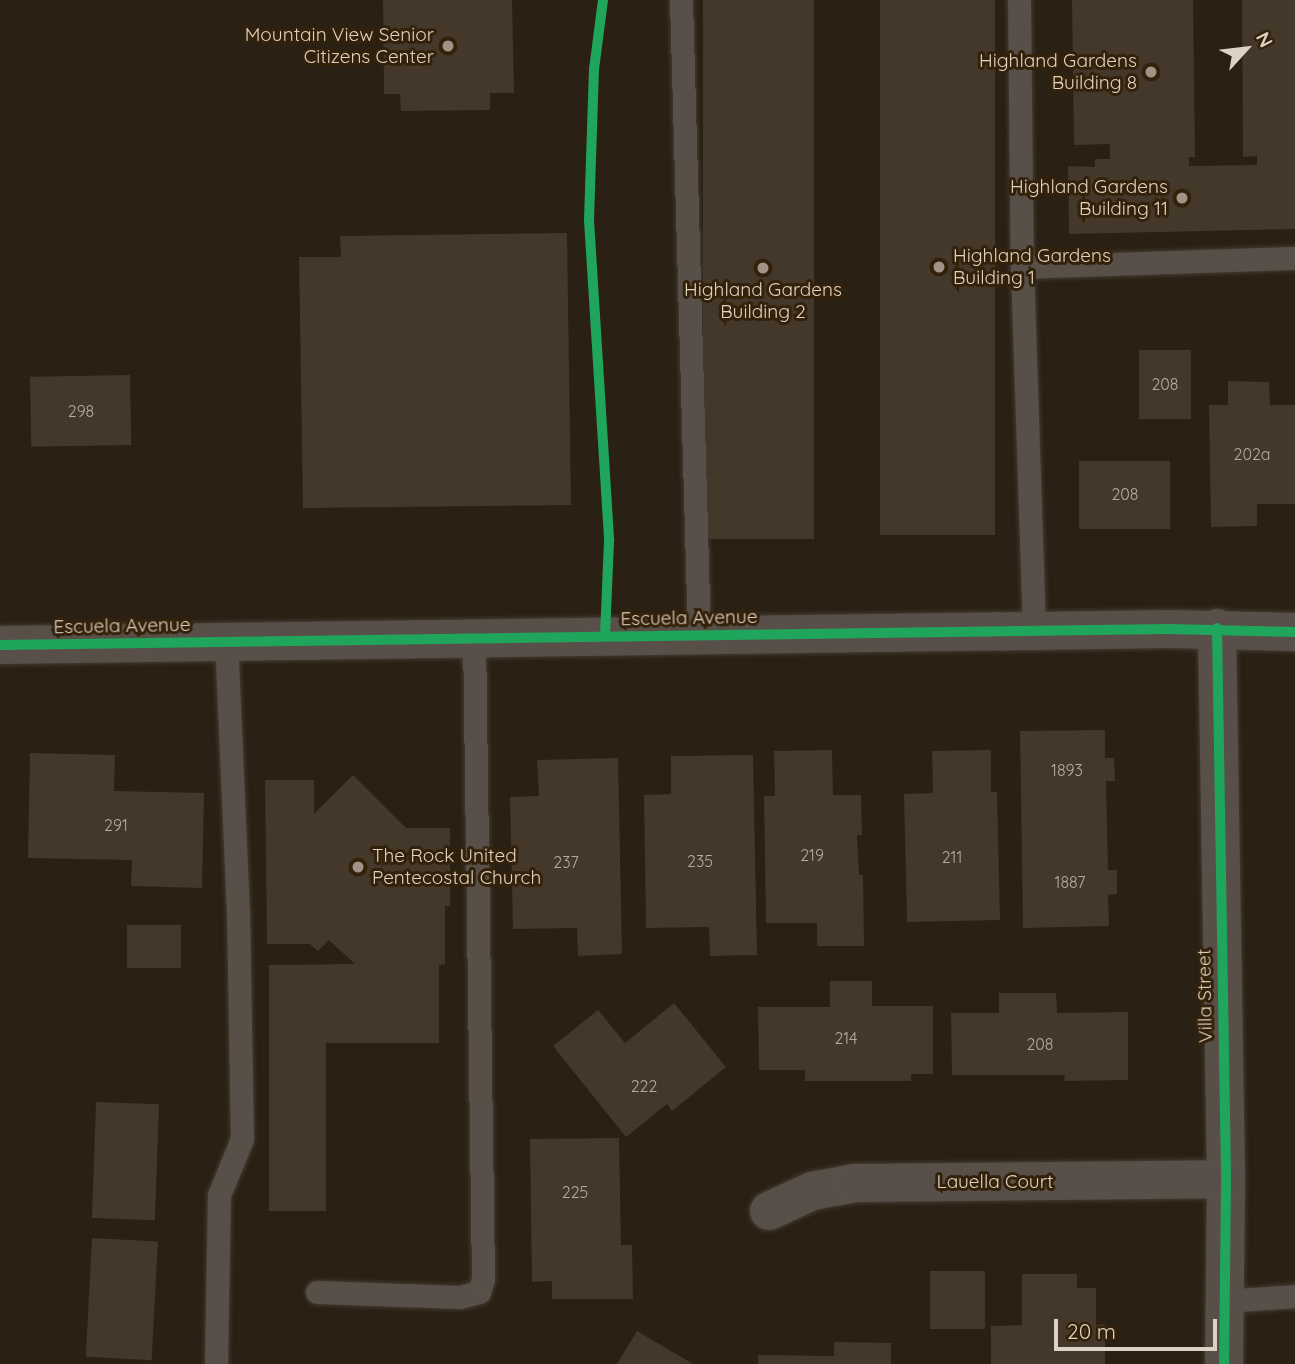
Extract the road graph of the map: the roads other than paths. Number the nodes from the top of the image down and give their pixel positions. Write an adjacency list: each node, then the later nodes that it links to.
1 (681, 0): 8 (lane)
2 (1019, 0): 4 (lane)
3 (1295, 258): 4 (lane)
4 (1021, 267): 6 (lane)
5 (1217, 628): 6 (street, Escuela Avenue); 7 (street, Escuela Avenue); 12 (street, Villa Street)
6 (1034, 630): 8 (street, Escuela Avenue)
7 (1295, 632)
8 (699, 635): 9 (street, Escuela Avenue)
9 (474, 638): 10 (street, Escuela Avenue); 14 (lane)
10 (226, 642): 11 (street, Escuela Avenue); 17 (lane)
11 (0, 645)
12 (1226, 1179): 13 (street, Lauella Court); 16 (street, Villa Street)
13 (769, 1211)
14 (317, 1292)
15 (1295, 1296): 16 (lane)
16 (1225, 1301): 18 (street, Villa Street)
17 (216, 1364)
18 (1224, 1364)

